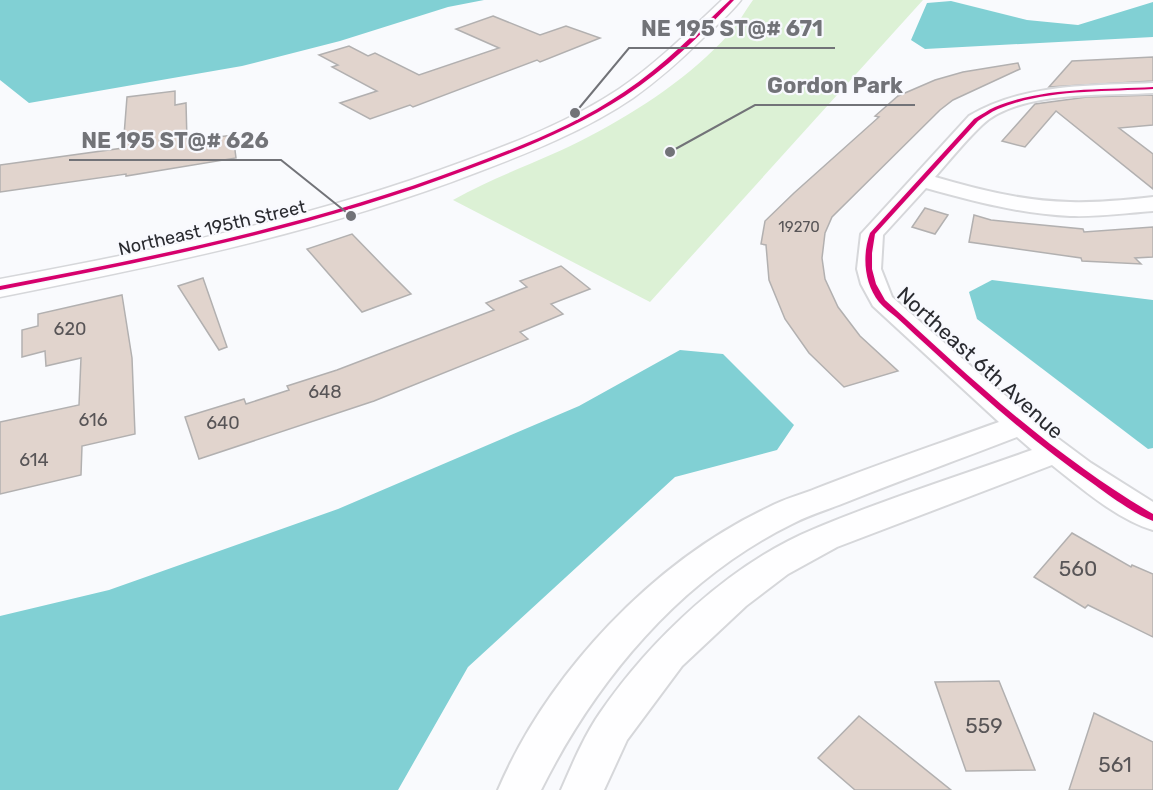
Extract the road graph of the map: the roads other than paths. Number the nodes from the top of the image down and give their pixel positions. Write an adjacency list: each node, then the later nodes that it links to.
1 (732, 0): 5 (street, Northeast 195th Street)
2 (1153, 87): 3 (street, Northeast 6th Avenue)
3 (921, 180): 4 (street); 6 (street, Northeast 6th Avenue)
4 (1153, 204)
5 (0, 288)
6 (1020, 425): 7 (street, Northeast 6th Avenue); 9 (street)
7 (1053, 453): 8 (street, Northeast 6th Avenue); 10 (street)
8 (1153, 518)
9 (519, 790)
10 (582, 790)

